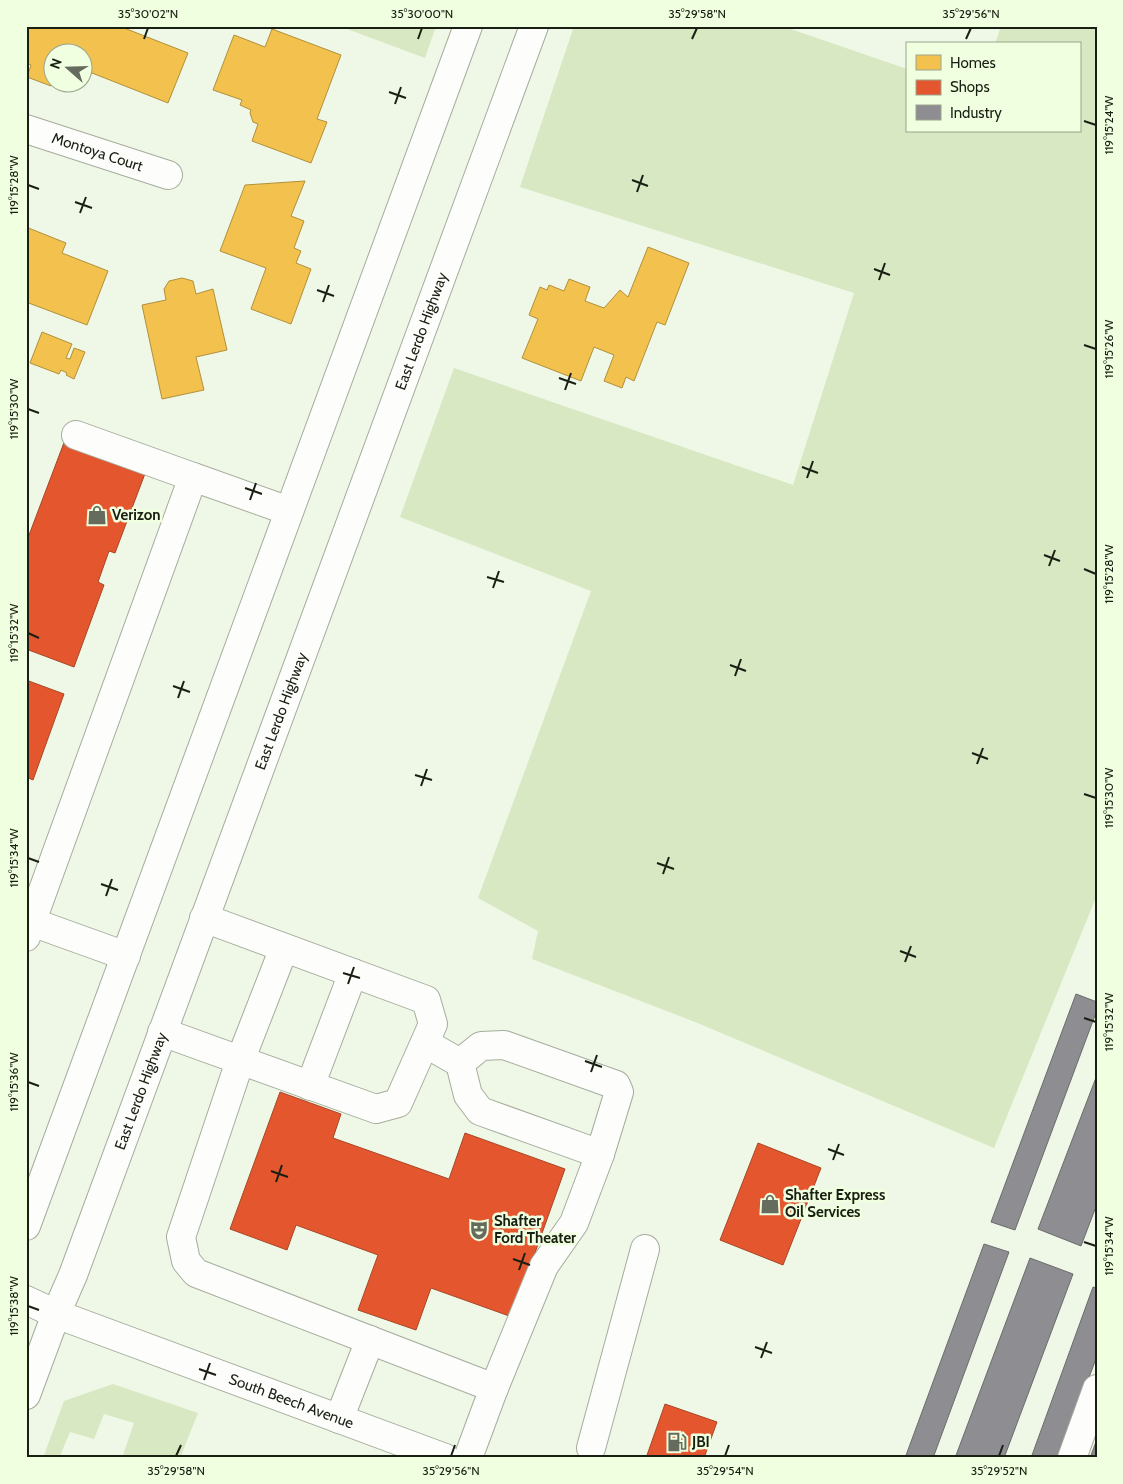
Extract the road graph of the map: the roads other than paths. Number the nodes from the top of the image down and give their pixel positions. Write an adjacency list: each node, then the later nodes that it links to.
1 (468, 26): 7 (main road)
2 (534, 26): 8 (main road, East Lerdo Highway)
3 (26, 129): 4 (main road, Montoya Court)
4 (168, 175)
5 (76, 435): 6 (main road)
6 (193, 477): 7 (main road); 9 (main road)
7 (289, 511): 11 (main road)
8 (204, 918): 10 (main road); 13 (main road, East Lerdo Highway)
9 (28, 926): 11 (main road)
10 (284, 948): 12 (main road); 15 (main road)
11 (126, 956): 19 (main road)
12 (352, 973): 14 (main road); 17 (main road)
13 (162, 1032): 15 (main road); 22 (main road, East Lerdo Highway)
14 (425, 1043): 16 (main road); 17 (main road)
15 (240, 1061): 17 (main road); 23 (main road)
16 (460, 1062): 18 (main road); 18 (main road)
17 (310, 1086)
18 (600, 1154): 24 (main road)
19 (26, 1226)
20 (645, 1249): 28 (main road)
21 (26, 1300): 22 (main road, South Beech Avenue)
22 (56, 1314): 26 (main road, East Lerdo Highway); 27 (main road, South Beech Avenue)
23 (370, 1340): 24 (main road); 27 (main road)
24 (494, 1388): 30 (main road)
25 (1097, 1389): 31 (main road)
26 (26, 1395)
27 (340, 1419): 29 (main road, South Beech Avenue)
28 (591, 1448)
29 (445, 1458)
30 (468, 1458)
31 (1072, 1458)

